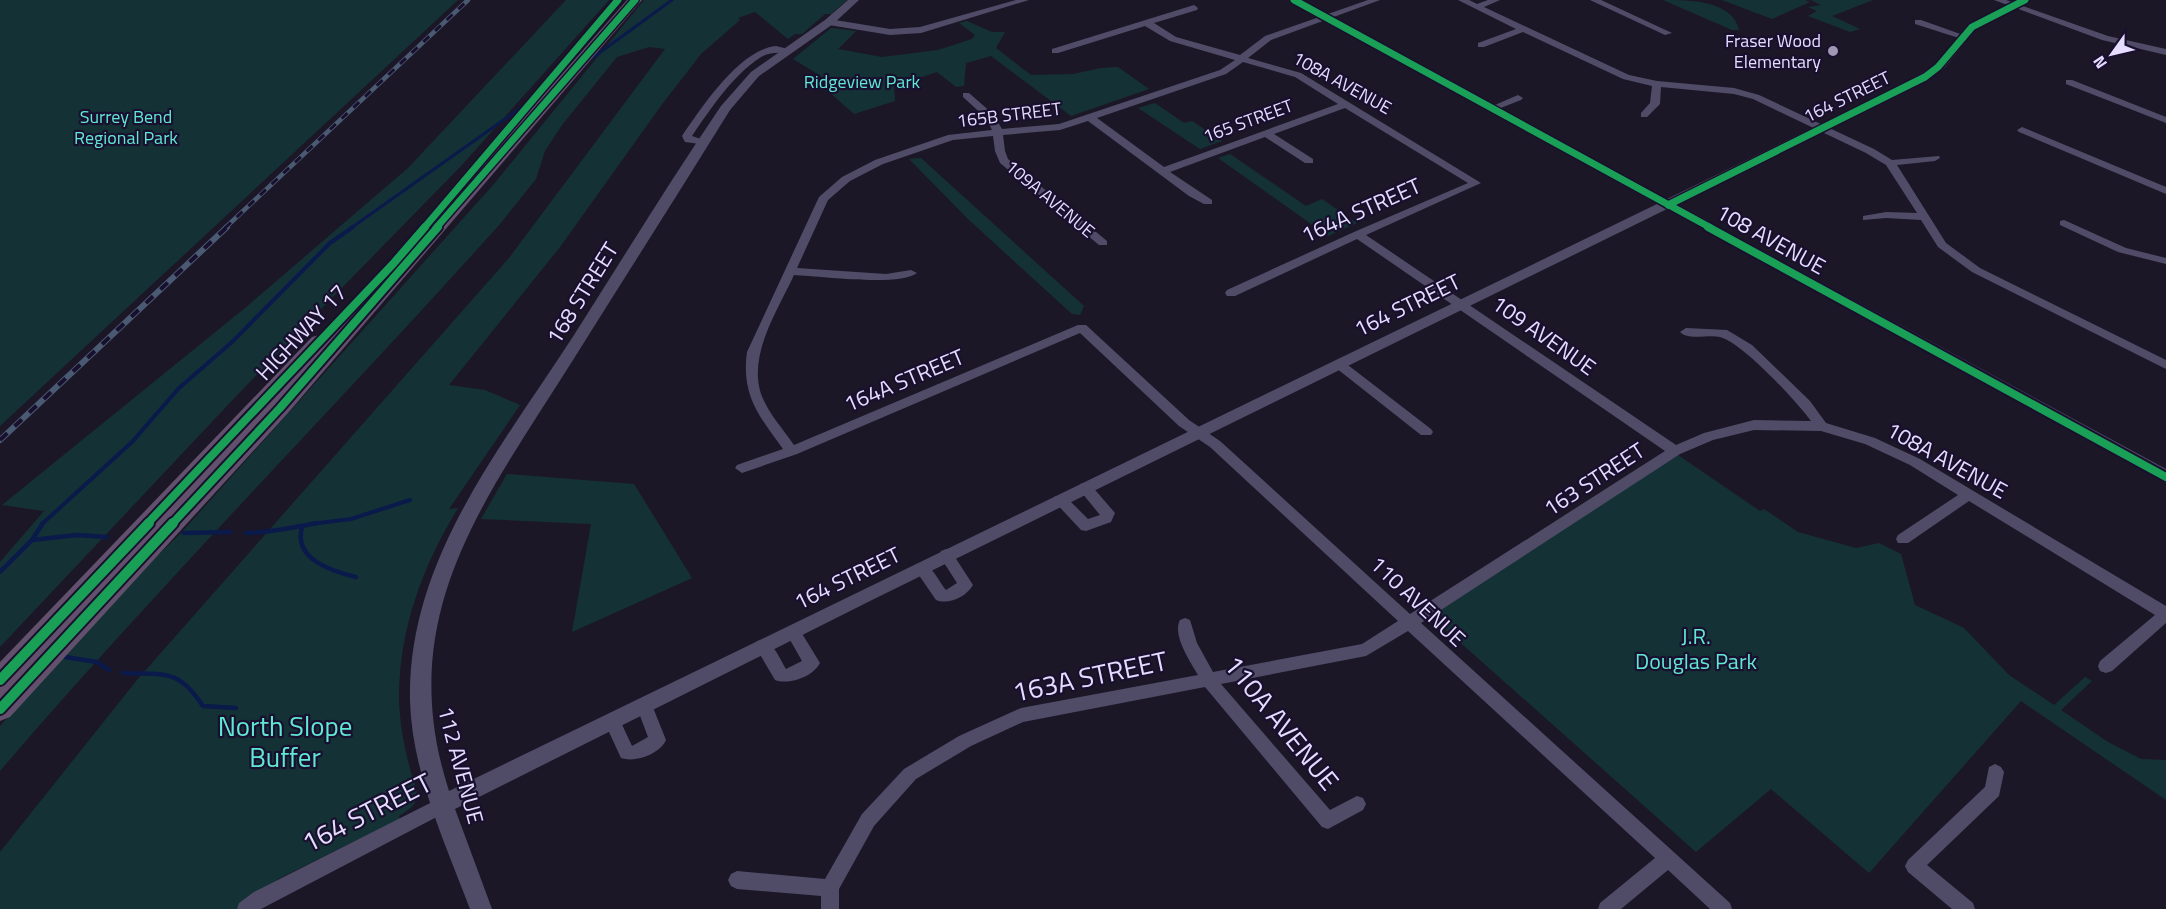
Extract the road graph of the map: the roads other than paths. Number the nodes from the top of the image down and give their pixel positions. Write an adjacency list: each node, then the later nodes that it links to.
1 (618, 0): 33 (highway, HIGHWAY 17)
2 (635, 0): 33 (highway, HIGHWAY 17)
3 (854, 0): 15 (street, 168 STREET)
4 (1025, 0): 15 (street)
5 (1294, 0): 14 (street, 108 AVENUE)
6 (1376, 0): 14 (street, 165B STREET)
7 (1462, 0): 12 (street)
8 (1496, 0): 12 (street)
9 (1594, 0): 19 (street)
10 (1998, 0): 11 (street)
11 (2019, 3): 20 (street, 164 STREET); 23 (street)
12 (1477, 7): 18 (street)
13 (1194, 8): 17 (street)
14 (1326, 18): 24 (street, 165B STREET); 32 (street, 108 AVENUE)
15 (829, 22): 68 (street, 168 STREET)
16 (1918, 22): 20 (street)
17 (1147, 23): 22 (street); 24 (street, 108A AVENUE)
18 (1523, 29): 21 (street); 27 (street)
19 (1668, 33)
20 (1962, 36): 37 (street, 164 STREET)
21 (1481, 45)
22 (1055, 51)
23 (2166, 52)
24 (1244, 58): 31 (street, 108A AVENUE); 35 (street, 165B STREET)
25 (1736, 79): 28 (street)
26 (2069, 82): 36 (street)
27 (1657, 84): 28 (street); 34 (street)
28 (1734, 91): 37 (street)
29 (966, 95): 39 (street, 109A AVENUE)
30 (1518, 98): 32 (street)
31 (1346, 104): 40 (street, 165 STREET); 45 (street, 108A AVENUE)
32 (1493, 108): 48 (street, 108 AVENUE)
33 (529, 113): 83 (highway, HIGHWAY 17); 86 (highway, HIGHWAY 17)
34 (1644, 115)
35 (1091, 118): 39 (street, 165B STREET); 44 (street)
36 (2166, 120)
37 (1822, 128): 43 (street); 48 (street, 164 STREET)
38 (2022, 130): 46 (street)
39 (998, 132): 53 (street, 109A AVENUE); 55 (street, 165B STREET)
40 (1266, 133): 42 (street); 44 (street, 165 STREET)
41 (1935, 158): 43 (street)
42 (1309, 161)
43 (1890, 163): 49 (street)
44 (1163, 171): 47 (street)
45 (1476, 183): 52 (street, 164A STREET)
46 (2166, 191)
47 (1208, 202)
48 (1668, 205): 58 (street, 164 STREET); 70 (street, 108 AVENUE)
49 (1924, 217): 50 (street); 62 (street)
50 (1867, 218)
51 (2064, 222): 54 (street)
52 (1358, 234): 57 (street, 164A STREET); 58 (street, 109 AVENUE)
53 (1103, 243)
54 (2166, 261)
55 (789, 271): 56 (street); 66 (street, 165B STREET)
56 (911, 273)
57 (1231, 293)
58 (1463, 304): 61 (street, 164 STREET); 67 (street, 109 AVENUE)
59 (1082, 328): 65 (street, 110 AVENUE); 66 (street, 164A STREET)
60 (1686, 332): 63 (street)
61 (1340, 364): 64 (street); 65 (street, 164 STREET)
62 (2166, 364)
63 (1821, 426): 67 (street, 163 STREET); 72 (street, 108A AVENUE)
64 (1426, 432)
65 (1200, 434): 71 (street, 164 STREET); 78 (street, 110 AVENUE)
66 (792, 451): 69 (street, 164A STREET)
67 (1675, 451): 78 (street, 163 STREET)
68 (498, 467): 89 (street, 112 AVENUE)
69 (742, 468)
70 (2166, 477)
71 (1085, 488): 73 (street, 164 STREET); 73 (street)
72 (1969, 495): 74 (street); 77 (street, 108A AVENUE)
73 (1060, 500): 75 (street, 164 STREET)
74 (1903, 539)
75 (946, 555): 76 (street, 164 STREET); 76 (street, 164 STREET)
76 (921, 568): 80 (street, 164 STREET)
77 (2166, 614): 82 (street)
78 (1409, 623): 84 (street, 163A STREET); 91 (street, 110 AVENUE)
79 (1185, 624): 84 (street, 110A AVENUE)
80 (794, 631): 81 (street, 164 STREET); 81 (street, 164 STREET)
81 (763, 646): 85 (street, 164 STREET)
82 (2106, 666)
83 (0, 680)
84 (1209, 681): 90 (street, 110A AVENUE); 93 (street, 163A STREET)
85 (644, 705): 87 (street, 164 STREET); 87 (street)
86 (0, 709)
87 (612, 721): 89 (street, 164 STREET)
88 (1995, 772): 99 (street)
89 (444, 804): 94 (street, 164 STREET); 95 (street, 112 AVENUE)
90 (1357, 804)
91 (1668, 859): 97 (street); 98 (street, 110 AVENUE)
92 (737, 880): 93 (street)
93 (830, 888): 96 (street)
94 (246, 909)
95 (481, 909)
96 (830, 909)
97 (1607, 909)
98 (1723, 909)
99 (1966, 909)

